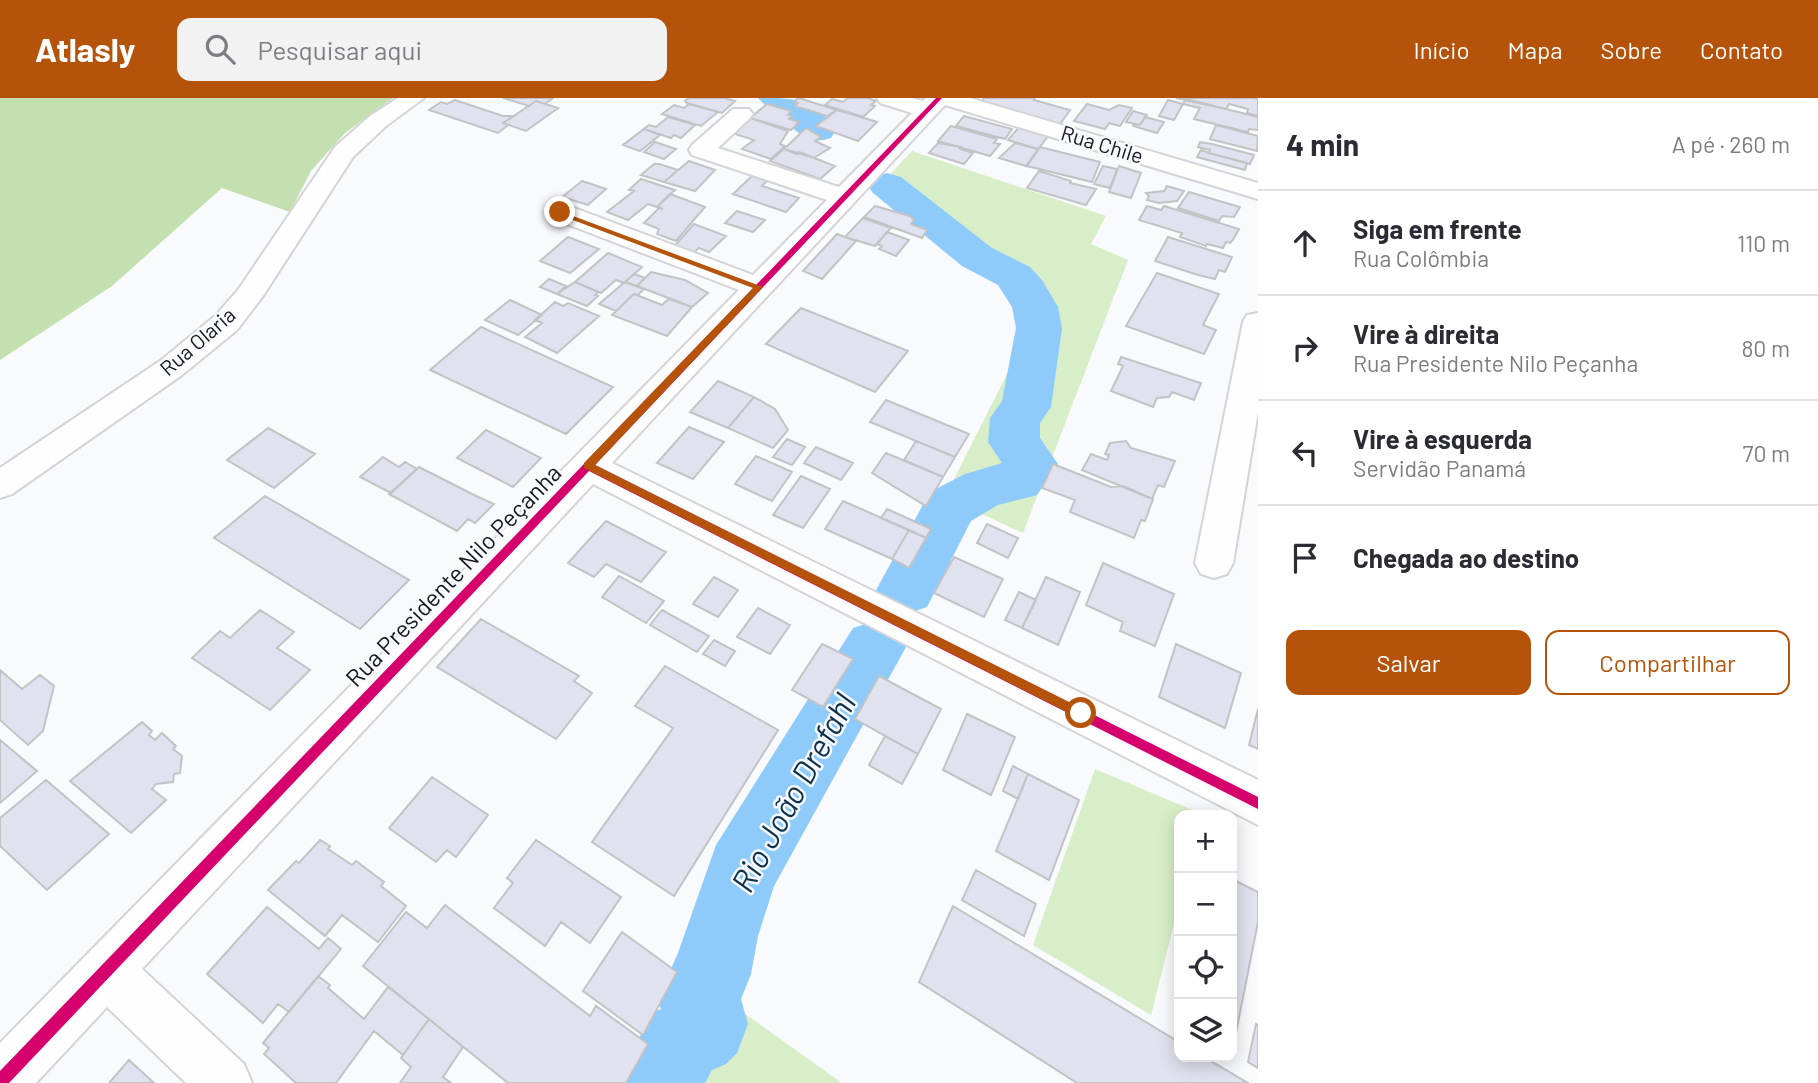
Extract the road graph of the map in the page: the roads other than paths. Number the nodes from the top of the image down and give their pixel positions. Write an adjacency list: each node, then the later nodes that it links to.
1 (413, 98): 11 (street, Rua Olaria)
2 (888, 98): 3 (street, Rua Chile)
3 (937, 102): 5 (street, Rua Presidente Nilo Peçanha); 6 (street, Rua Chile)
4 (741, 114): 5 (street)
5 (860, 181): 8 (street, Rua Presidente Nilo Peçanha)
6 (1258, 191)
7 (560, 212): 8 (street)
8 (758, 287): 10 (street, Rua Presidente Nilo Peçanha)
9 (1258, 322): 12 (street)
10 (588, 466): 13 (street); 14 (street, Rua Presidente Nilo Peçanha)
11 (0, 485)
12 (1214, 563)
13 (1258, 803)
14 (106, 971): 15 (street, Rua Presidente Nilo Peçanha); 16 (street)
15 (0, 1082)
16 (225, 1083)

